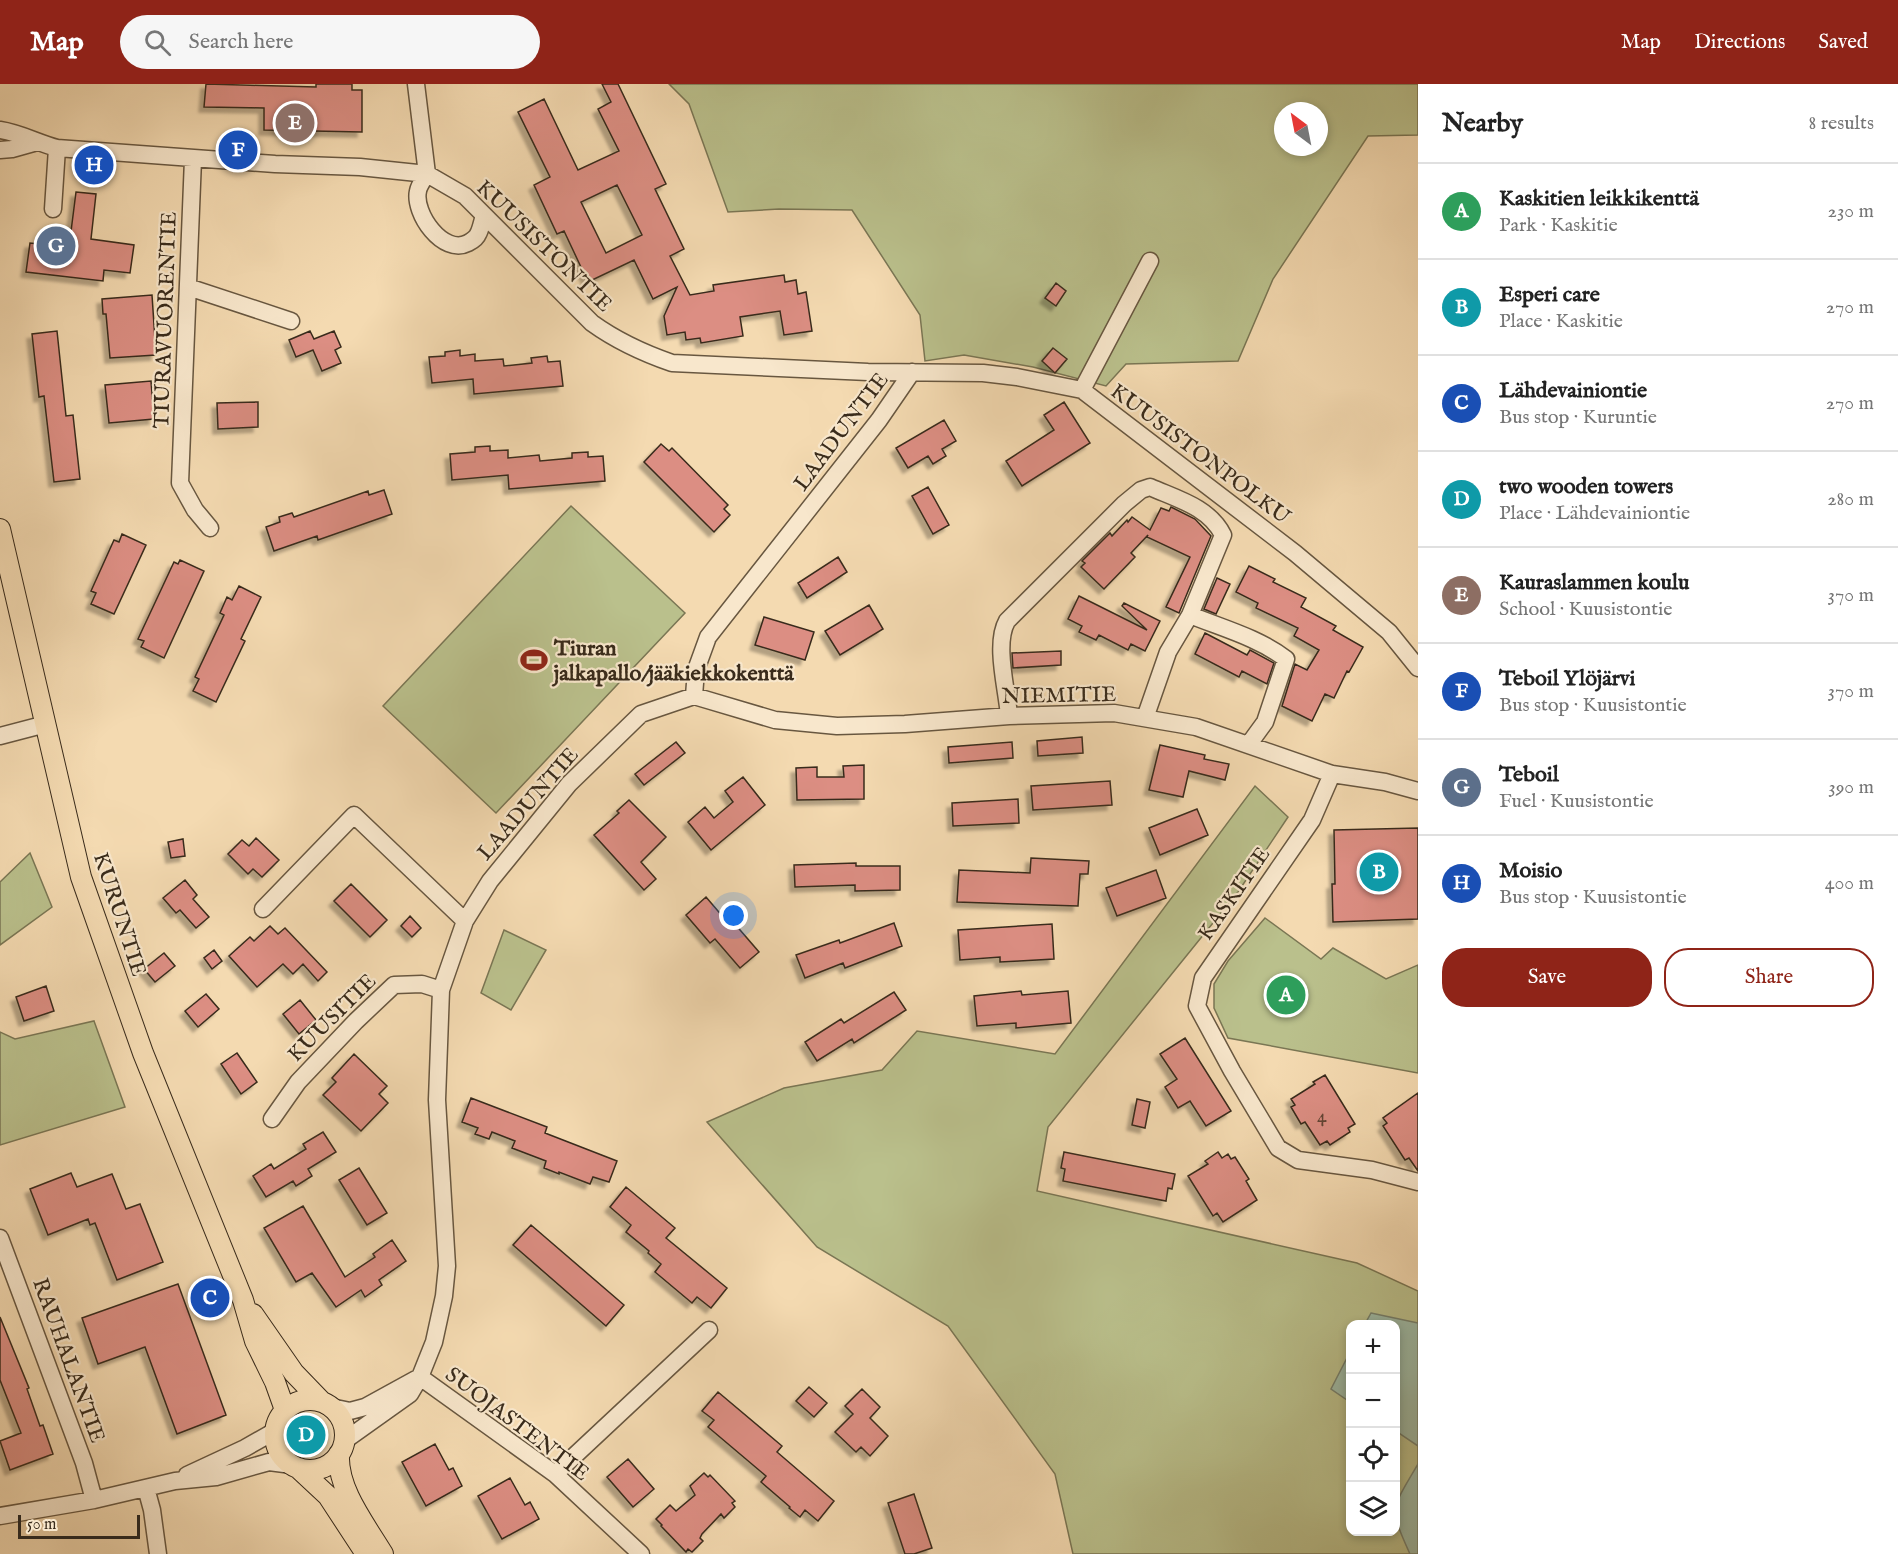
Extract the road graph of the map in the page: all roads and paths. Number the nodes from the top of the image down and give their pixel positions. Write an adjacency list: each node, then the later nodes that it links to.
1 (416, 84): 7 (street)
2 (0, 130): 3 (street, KUUSISTONTIE)
3 (37, 142): 4 (street, KUUSISTONTIE); 5 (street)
4 (57, 148): 6 (street, KUUSISTONTIE); 8 (street)
5 (0, 150)
6 (193, 159): 7 (street, KUUSISTONTIE); 11 (street, TIURAVUORENTIE)
7 (427, 174): 9 (street, KUUSISTONTIE); 9 (street)
8 (53, 209)
9 (484, 216): 13 (street, KUUSISTONTIE)
10 (1150, 261): 14 (street)
11 (188, 287): 12 (street); 15 (street, TIURAVUORENTIE)
12 (291, 321)
13 (912, 372): 14 (street, KUUSISTONPOLKU); 19 (street, LAADUNTIE)
14 (1082, 390): 18 (street, KUUSISTONPOLKU)
15 (210, 528)
16 (0, 529): 22 (main road, KURUNTIE)
17 (1190, 615): 20 (street); 21 (street); 24 (street)
18 (1418, 668)
19 (694, 696): 20 (street, NIEMITIE); 28 (street, LAADUNTIE)
20 (1009, 716): 21 (street, NIEMITIE)
21 (1145, 718): 24 (street, NIEMITIE)
22 (46, 724): 23 (street); 33 (main road, KURUNTIE)
23 (0, 736)
24 (1249, 744): 25 (street, NIEMITIE)
25 (1332, 774): 26 (street, NIEMITIE); 31 (street, KASKITIE)
26 (1418, 791)
27 (263, 909): 28 (street)
28 (465, 921): 29 (street, LAADUNTIE)
29 (441, 990): 30 (street, KUUSITIE); 35 (street, LAADUNTIE)
30 (272, 1119)
31 (1418, 1182)
32 (0, 1238): 44 (street, RAUHALANTIE)
33 (243, 1300): 36 (main road, KURUNTIE); 37 (main road, KURUNTIE)
34 (709, 1330): 41 (street)
35 (420, 1377): 36 (street); 39 (street, LAADUNTIE); 41 (street, SUOJASTENTIE)
36 (326, 1404): 37 (main road); 39 (main road)
37 (285, 1410): 38 (main road)
38 (275, 1431): 40 (main road); 42 (street)
39 (342, 1447): 40 (main road); 48 (main road)
40 (295, 1466): 42 (street); 47 (main road)
41 (555, 1474): 49 (street, SUOJASTENTIE)
42 (175, 1481): 43 (street)
43 (146, 1488): 44 (street); 46 (street)
44 (94, 1500): 45 (street)
45 (0, 1516)
46 (158, 1554)
47 (366, 1554)
48 (382, 1554)
49 (641, 1554)

